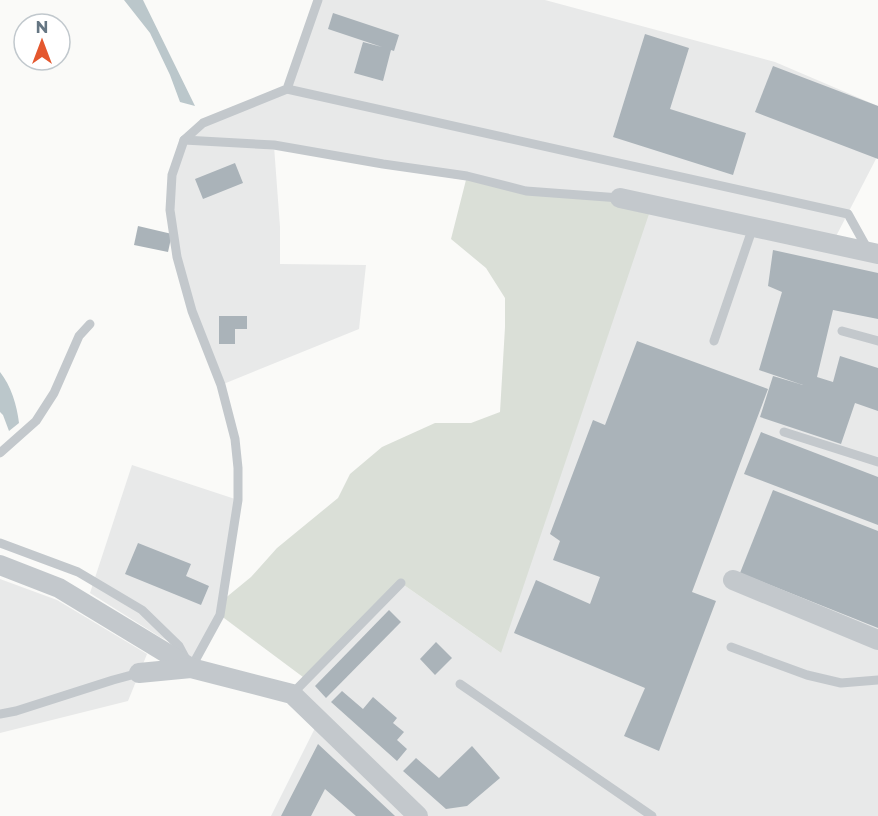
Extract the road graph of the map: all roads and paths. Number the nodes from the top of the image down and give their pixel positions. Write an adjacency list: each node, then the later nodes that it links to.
1 (318, 0): 2 (lane)
2 (287, 89): 3 (lane); 6 (lane)
3 (184, 140): 4 (lane); 20 (lane)
4 (620, 198): 5 (street)
5 (753, 227): 6 (street); 9 (lane)
6 (874, 253)
7 (90, 324): 12 (lane)
8 (842, 331): 10 (lane)
9 (714, 341)
10 (878, 341)
11 (784, 432): 13 (lane)
12 (0, 453)
13 (878, 462)
14 (0, 543): 20 (lane)
15 (0, 565): 20 (street)
16 (733, 580): 18 (street)
17 (401, 583): 24 (lane)
18 (878, 639)
19 (731, 647): 22 (lane)
20 (191, 668): 21 (street); 24 (street)
21 (139, 673): 25 (lane)
22 (878, 680)
23 (460, 684): 27 (lane)
24 (292, 694): 26 (street)
25 (0, 714)
26 (418, 816)
27 (652, 816)

